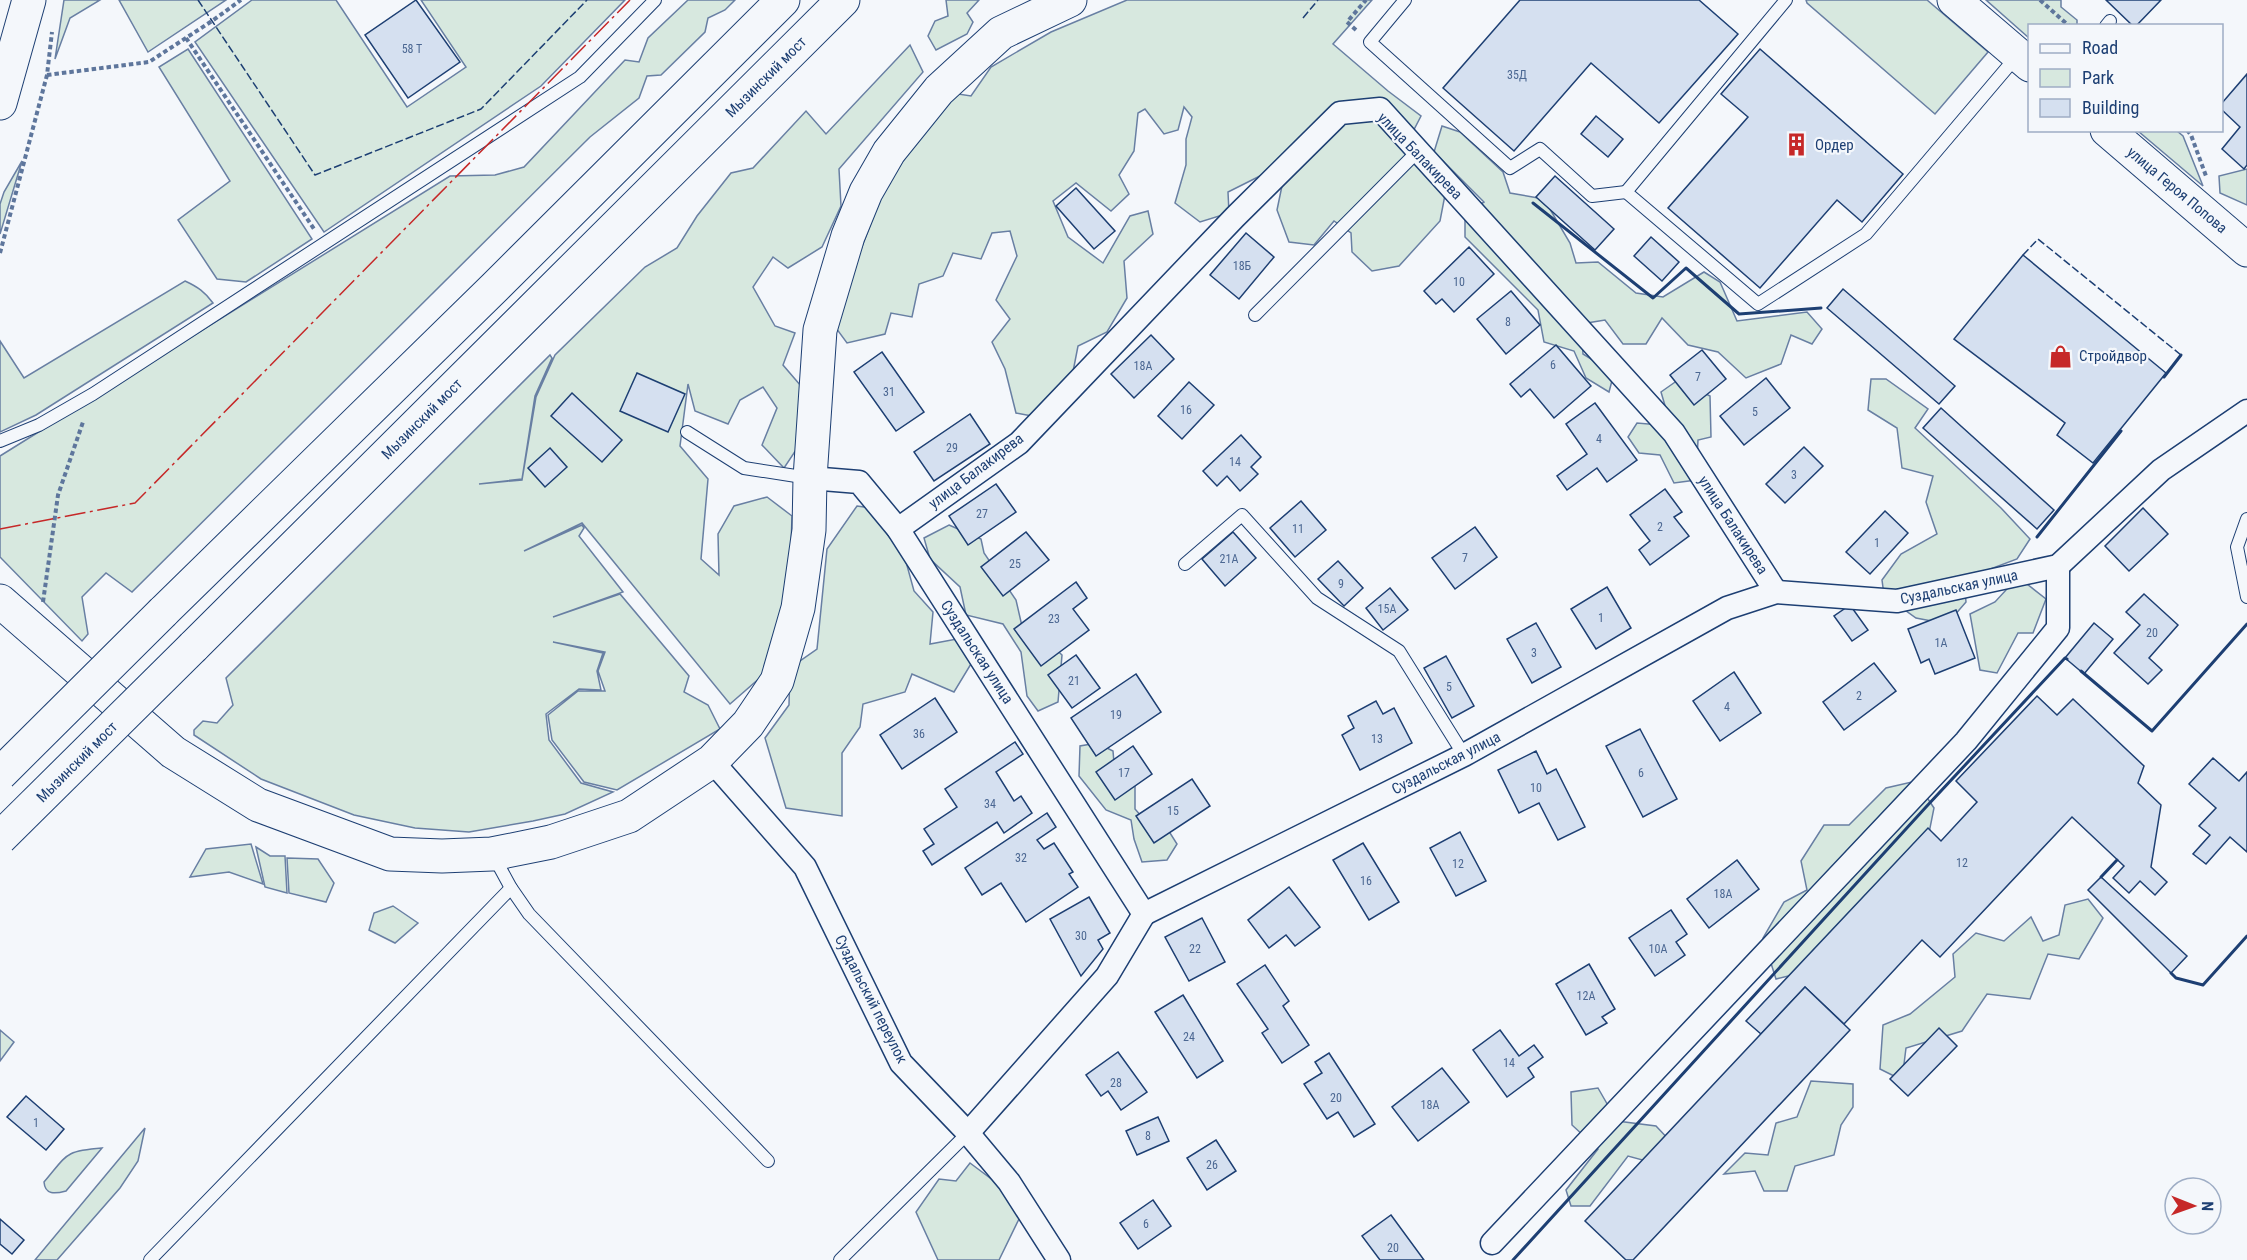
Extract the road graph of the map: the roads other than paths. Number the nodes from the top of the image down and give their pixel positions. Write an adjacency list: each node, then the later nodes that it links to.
1 (29, 0): 12 (main road)
2 (655, 0): 20 (lane)
3 (783, 0): 31 (main road, bridge)
4 (843, 0): 32 (main road, Мызинский мост, bridge)
5 (1020, 0): 10 (main road)
6 (1070, 0): 10 (main road)
7 (1405, 0): 15 (lane)
8 (1786, 0): 15 (lane)
9 (1954, 0): 11 (main road)
10 (1001, 33): 21 (main road)
11 (2024, 60): 15 (lane)
12 (0, 103)
13 (2109, 132): 16 (main road, улица Героя Попова)
14 (1418, 151): 17 (lane); 23 (street, улица Балакирева); 26 (street, улица Балакирева)
15 (1626, 192)
16 (2247, 250)
17 (1255, 315)
18 (2247, 411): 25 (street)
19 (687, 432): 21 (lane)
20 (0, 441)
21 (810, 478): 23 (street, Суздальская улица); 30 (main road)
22 (2247, 519): 27 (lane)
23 (898, 529): 35 (street, Суздальская улица)
24 (1185, 564): 29 (lane)
25 (2058, 566): 26 (street, Суздальская улица); 38 (street)
26 (1776, 592): 29 (street, Суздальская улица)
27 (2247, 597)
28 (4, 610): 33 (main road)
29 (1464, 755): 35 (street, Суздальская улица)
30 (712, 761): 33 (main road); 36 (street, Суздальский переулок)
31 (0, 774)
32 (0, 838)
33 (492, 854): 34 (lane)
34 (511, 888): 37 (lane); 39 (lane)
35 (1144, 914): 36 (street)
36 (968, 1133): 40 (lane); 41 (street, Суздальский переулок)
37 (768, 1161)
38 (1492, 1243)
39 (150, 1260)
40 (840, 1260)
41 (1059, 1260)

